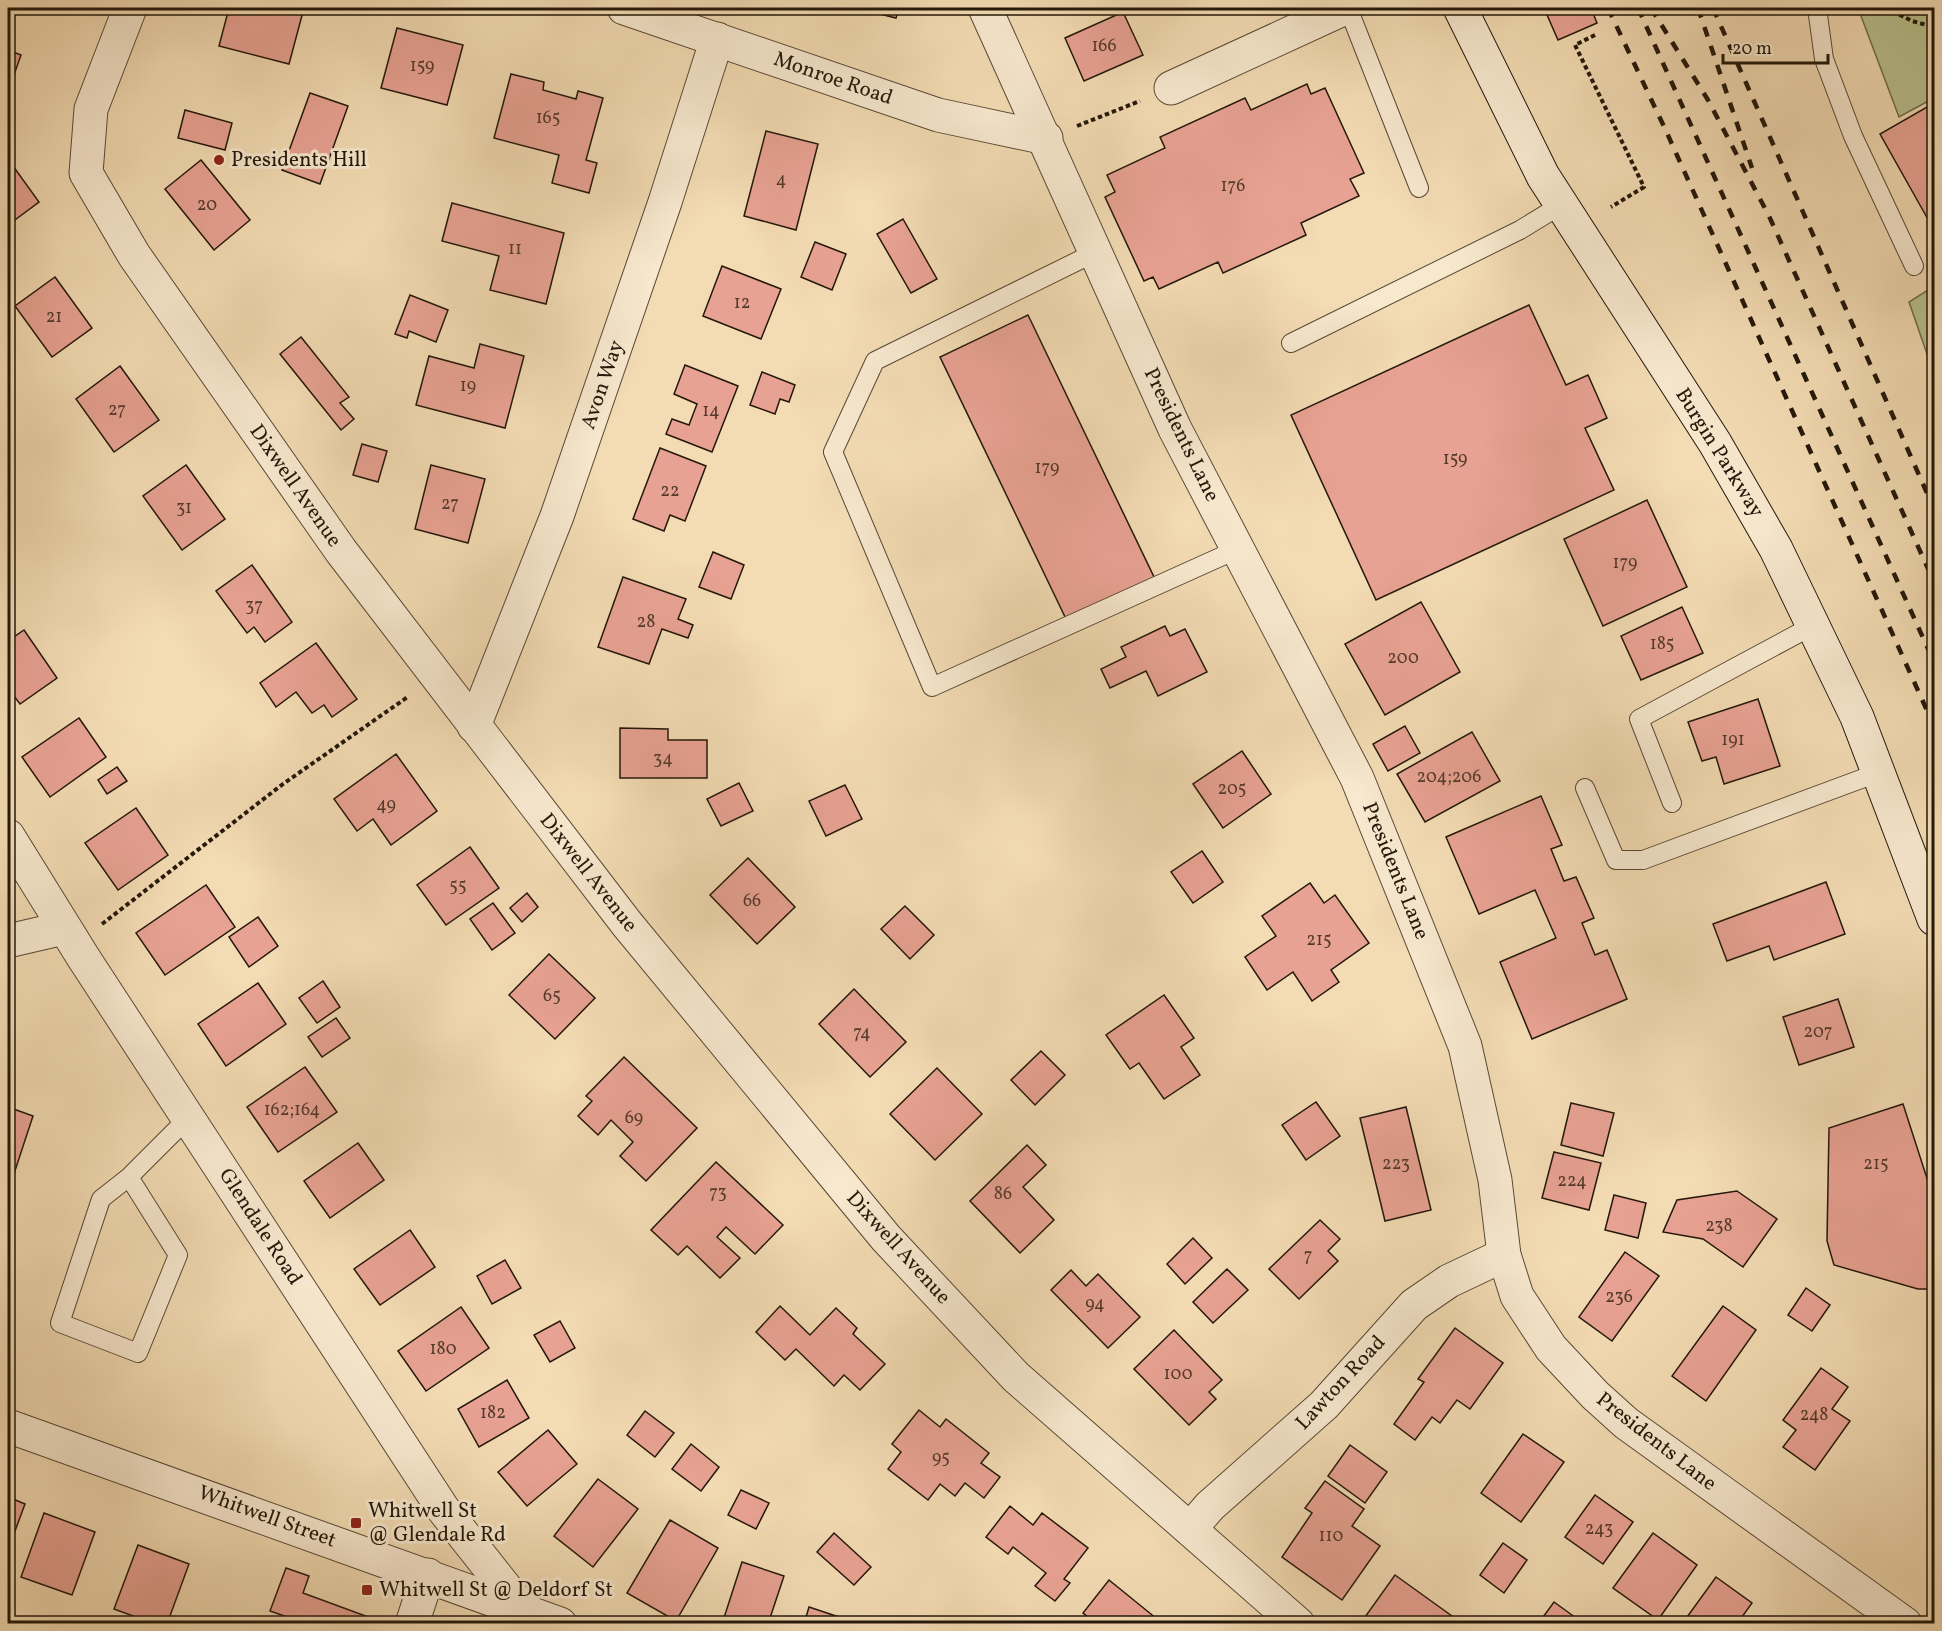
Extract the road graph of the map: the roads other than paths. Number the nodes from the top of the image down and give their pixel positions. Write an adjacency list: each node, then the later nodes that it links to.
1 (130, 8): 17 (street, Dixwell Avenue)
2 (624, 8): 7 (street, Monroe Road)
3 (985, 8): 9 (street, Presidents Lane)
4 (1346, 8): 8 (street); 10 (lane)
5 (1460, 8): 11 (street, Burgin Parkway)
6 (1817, 8): 13 (lane)
7 (717, 39): 9 (street, Monroe Road); 17 (street, Avon Way)
8 (1171, 88)
9 (1046, 138): 12 (street, Presidents Lane)
10 (1419, 188)
11 (1561, 205): 14 (lane); 16 (street, Burgin Parkway)
12 (1096, 252): 15 (street, Presidents Lane); 15 (lane)
13 (1914, 266)
14 (1291, 343)
15 (1238, 549): 28 (street, Presidents Lane)
16 (1814, 625): 18 (street, Burgin Parkway); 20 (lane)
17 (474, 726): 30 (street, Dixwell Avenue)
18 (1880, 772): 19 (lane); 22 (street, Burgin Parkway)
19 (1585, 788)
20 (1672, 803)
21 (8, 836): 24 (street, Glendale Road)
22 (1929, 887): 23 (street, Burgin Parkway)
23 (1935, 919)
24 (64, 928): 25 (street); 26 (street, Glendale Road)
25 (8, 941)
26 (188, 1118): 27 (lane); 32 (street, Glendale Road)
27 (129, 1177): 27 (lane)
28 (1504, 1255): 30 (street, Lawton Road); 36 (street, Presidents Lane)
29 (8, 1426): 31 (street, Whitwell Street)
30 (1190, 1529): 35 (street, Dixwell Avenue)
31 (428, 1575): 32 (street, Whitwell Street); 33 (street)
32 (523, 1610): 34 (street, Whitwell Street)
33 (412, 1623)
34 (560, 1623)
35 (1298, 1623)
36 (1905, 1623)

